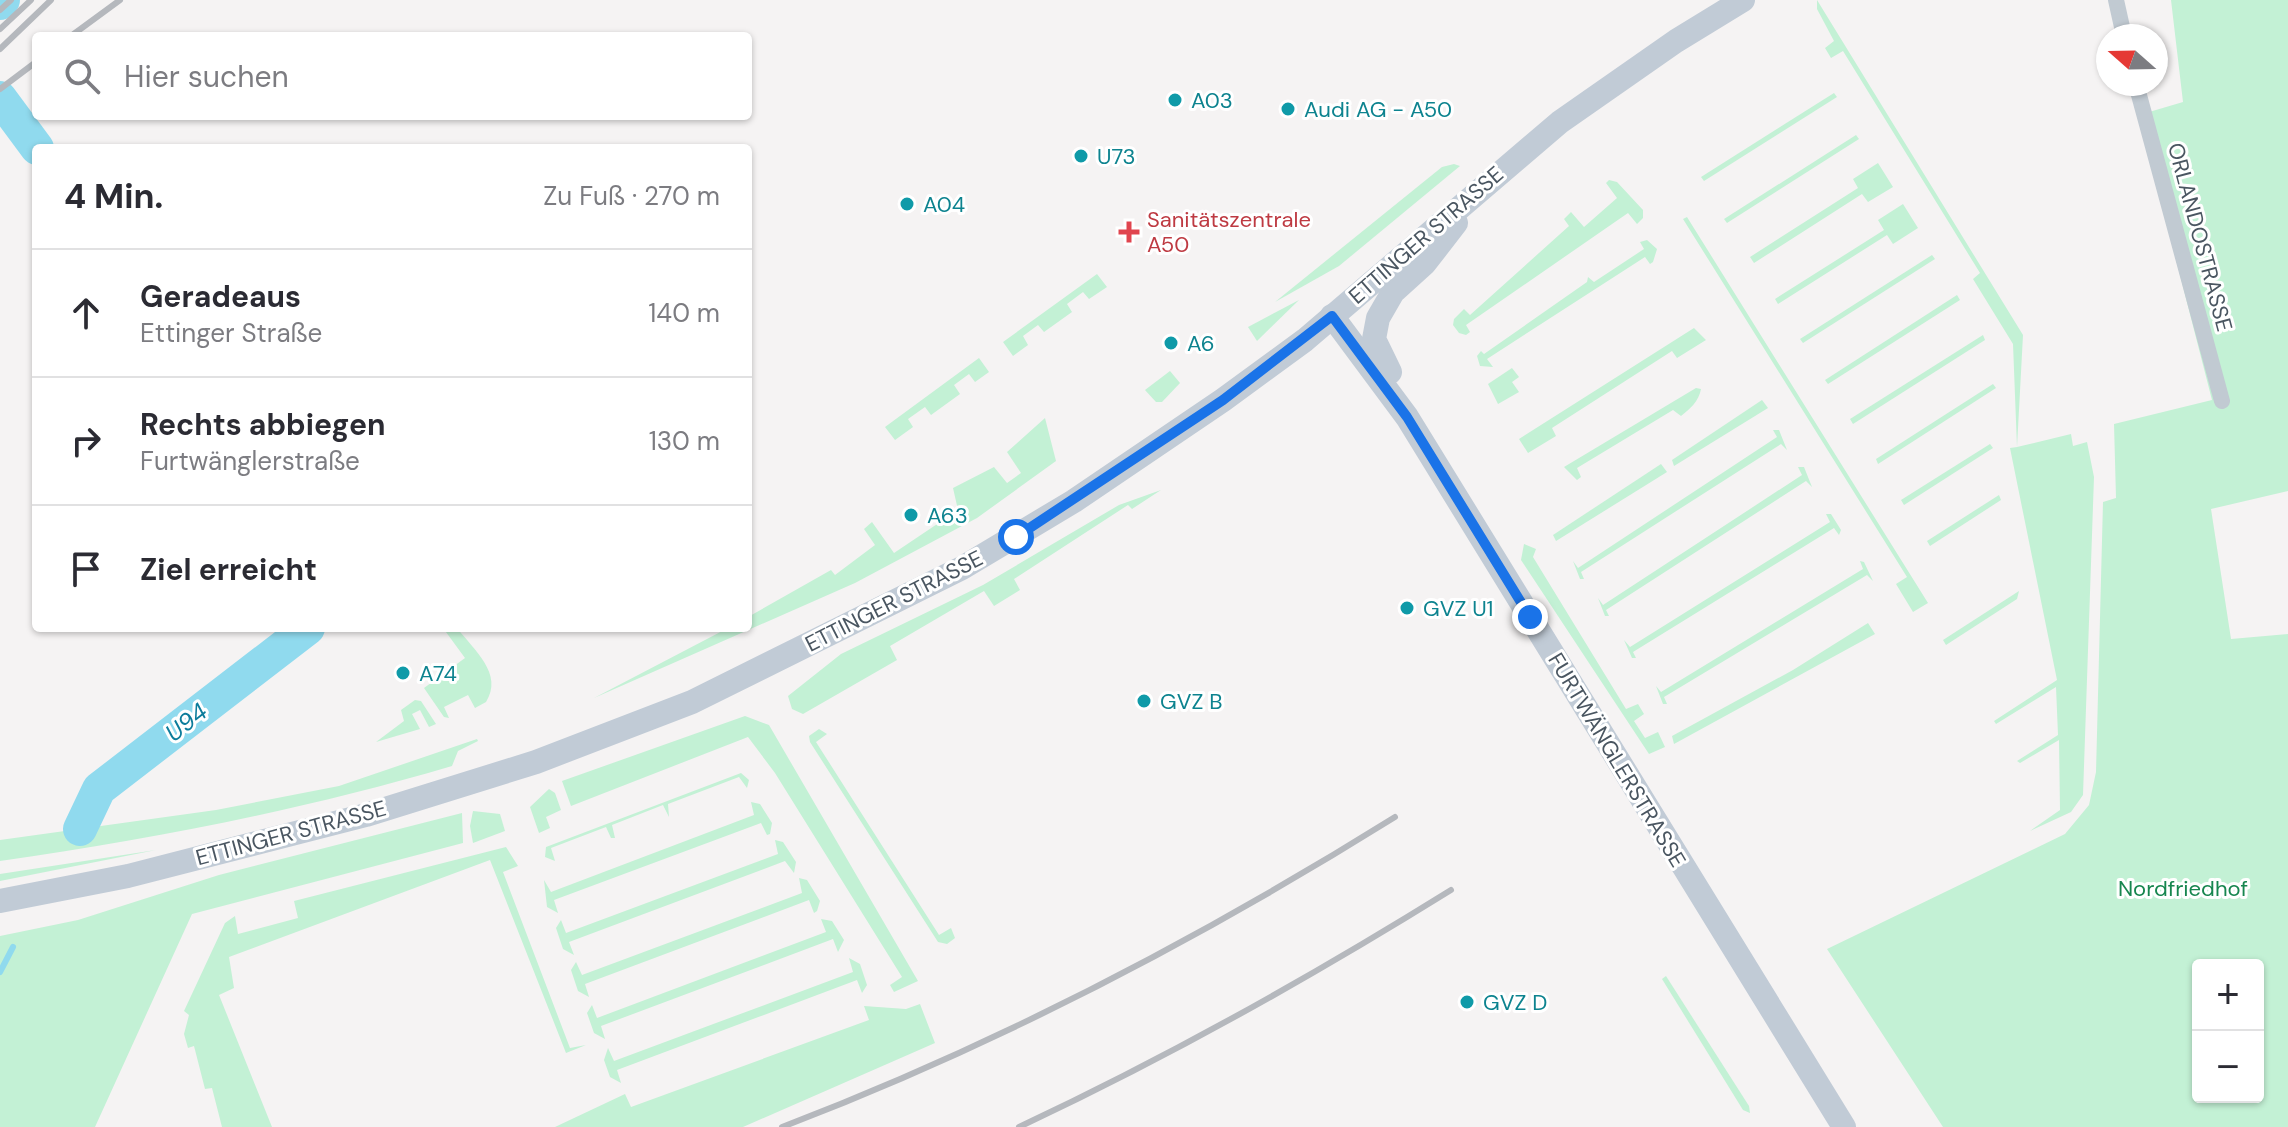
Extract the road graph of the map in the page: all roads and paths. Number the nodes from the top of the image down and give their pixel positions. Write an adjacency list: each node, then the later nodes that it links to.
1 (1743, 0): 5 (main road, ETTINGER STRASSE)
2 (2116, 0): 3 (street)
3 (2121, 24)
4 (2139, 96): 7 (street, ORLANDOSTRASSE)
5 (1469, 199): 6 (main road, ETTINGER STRASSE); 8 (main road)
6 (1332, 316): 8 (main road, FURTWÄNGLERSTRASSE); 9 (main road, ETTINGER STRASSE)
7 (2222, 401)
8 (1407, 417): 10 (main road, FURTWÄNGLERSTRASSE)
9 (0, 901)
10 (1844, 1127)

